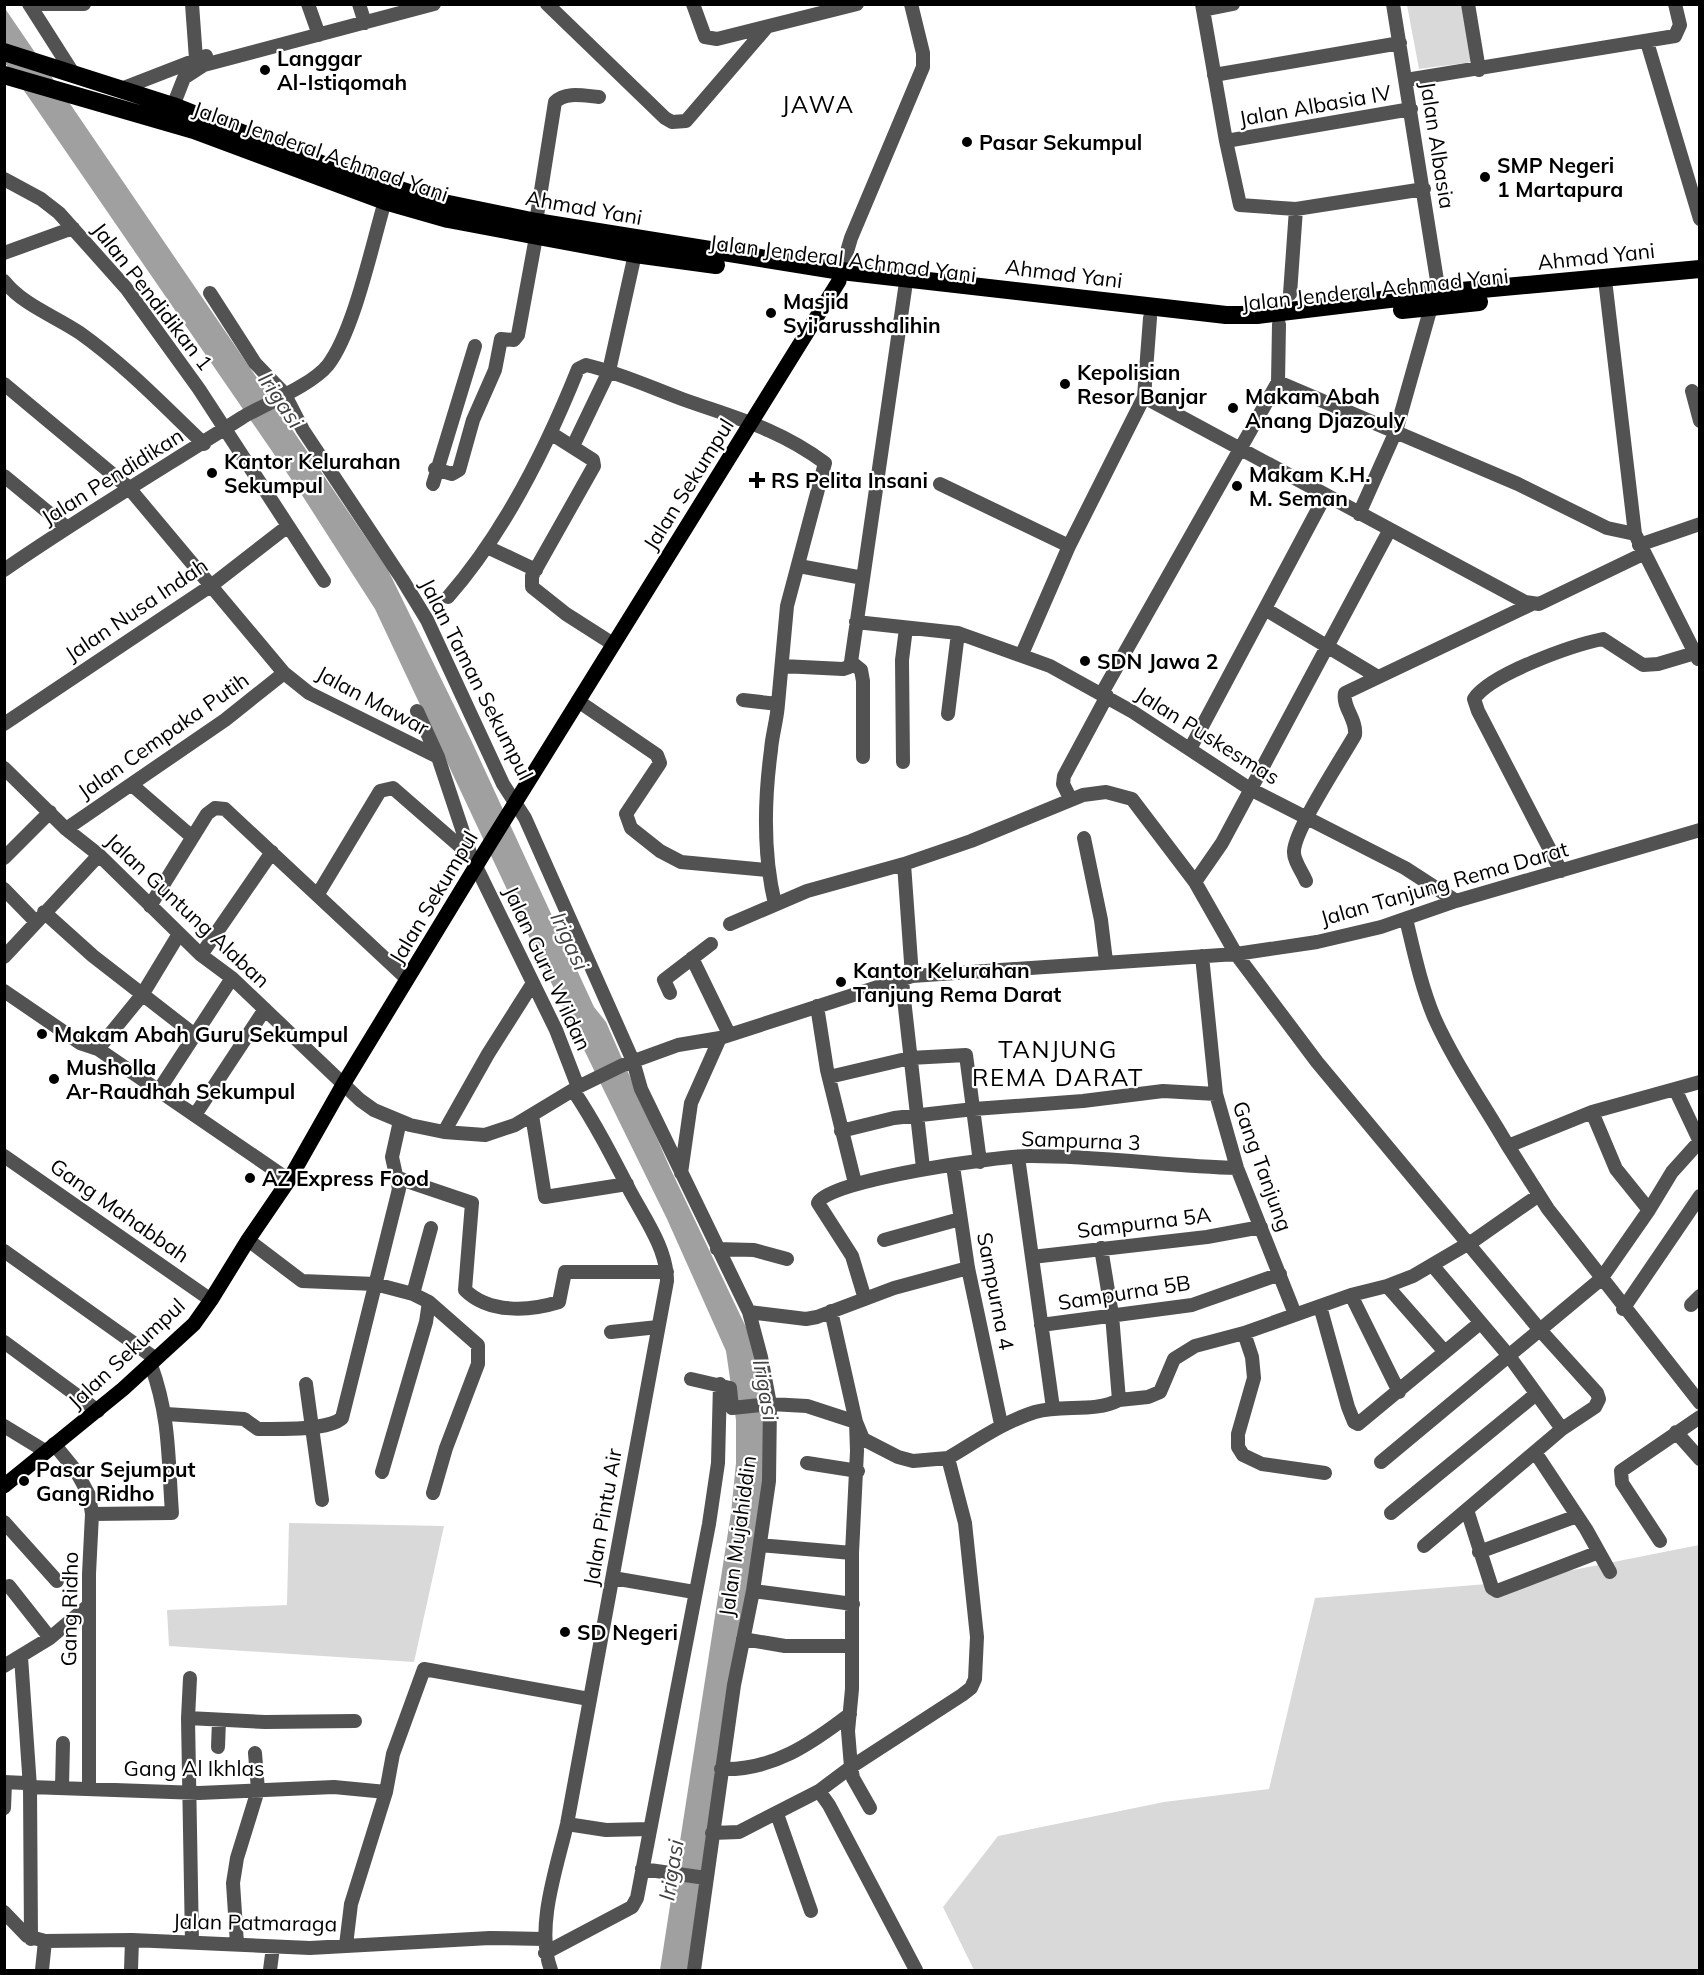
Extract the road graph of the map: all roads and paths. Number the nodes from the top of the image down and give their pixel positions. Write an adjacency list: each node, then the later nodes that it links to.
1 (29, 4): 26 (street)
2 (34, 4): 16 (street)
3 (84, 4): 16 (street)
4 (192, 4): 24 (street)
5 (308, 4): 20 (street)
6 (395, 4): 18 (street)
7 (434, 4): 18 (street)
8 (547, 4): 19 (street)
9 (693, 4): 19 (street)
10 (857, 4): 19 (street)
11 (911, 4): 47 (street)
12 (1233, 4): 17 (street)
13 (1393, 4): 22 (street, Jalan Albasia)
14 (1468, 4): 25 (street)
15 (1676, 4): 21 (street)
16 (50, 5)
17 (1203, 7): 28 (street)
18 (368, 14): 20 (street)
19 (766, 28)
20 (318, 31): 24 (street)
21 (1647, 42): 25 (street); 41 (street)
22 (1400, 43): 28 (street); 29 (street, Jalan Albasia)
23 (4, 52): 26 (highway, Ahmad Yani)
24 (194, 65): 30 (street); 32 (street)
25 (1479, 70): 29 (street)
26 (73, 73): 30 (highway, Ahmad Yani)
27 (4, 75): 35 (highway, Jalan Jenderal Achmad Yani)
28 (1214, 75): 34 (street)
29 (1406, 80): 33 (street, Jalan Albasia)
30 (121, 89): 32 (highway, Ahmad Yani)
31 (599, 97): 43 (street)
32 (173, 106): 35 (highway, Ahmad Yani)
33 (1411, 110): 34 (street, Jalan Albasia IV); 38 (street, Jalan Albasia)
34 (1226, 141): 40 (street)
35 (265, 149): 36 (highway, Ahmad Yani)
36 (290, 159): 39 (highway, Jalan Jenderal Achmad Yani); 43 (highway, Ahmad Yani)
37 (4, 179): 42 (street, Jalan Pendidikan 1)
38 (1424, 189): 40 (street); 54 (street, Jalan Albasia)
39 (385, 201): 43 (highway, Jalan Jenderal Achmad Yani); 63 (street, Jalan Pendidikan)
40 (1296, 209): 53 (street)
41 (1700, 219)
42 (73, 228): 44 (street); 67 (street, Jalan Pendidikan 1)
43 (536, 230): 45 (highway, Jalan Jenderal Achmad Yani); 47 (highway, Ahmad Yani); 73 (street)
44 (4, 253)
45 (635, 254): 47 (highway, Jalan Jenderal Achmad Yani); 59 (street)
46 (1700, 269): 54 (highway, Ahmad Yani)
47 (840, 276): 51 (highway, Jalan Jenderal Achmad Yani); 55 (highway, Ahmad Yani); 65 (main road, Jalan Sekumpul)
48 (1700, 278): 50 (highway, Jalan Jenderal Achmad Yani)
49 (4, 281): 70 (street)
50 (1606, 288): 54 (highway, Jalan Jenderal Achmad Yani); 84 (street)
51 (906, 289): 56 (highway, Jalan Jenderal Achmad Yani); 90 (street)
52 (210, 293): 63 (street, Jalan Taman Sekumpul)
53 (1290, 294)
54 (1435, 300): 55 (highway, Jalan Jenderal Achmad Yani); 68 (street)
55 (1339, 312): 57 (highway, Jalan Jenderal Achmad Yani)
56 (1150, 318): 57 (highway, Jalan Jenderal Achmad Yani); 64 (street)
57 (1279, 324): 60 (street)
58 (475, 346): 73 (street)
59 (609, 371): 65 (street); 69 (street); 71 (street)
60 (1278, 382): 68 (street); 72 (street)
61 (4, 384): 77 (street, Jalan Mawar)
62 (1692, 391): 66 (street)
63 (280, 396): 67 (street, Jalan Pendidikan); 122 (street, Jalan Taman Sekumpul)
64 (1144, 397): 72 (street); 85 (street)
65 (751, 421): 88 (street); 99 (main road, Jalan Sekumpul)
66 (1700, 422)
67 (226, 430): 70 (street, Jalan Pendidikan); 81 (street, Jalan Pendidikan 1)
68 (1396, 431): 79 (street); 84 (street)
69 (552, 434): 71 (street); 86 (street)
70 (204, 444): 77 (street, Jalan Pendidikan)
71 (573, 446): 89 (street)
72 (1239, 449): 78 (street); 107 (street)
73 (435, 469): 75 (street)
74 (4, 476): 82 (street)
75 (433, 484)
76 (940, 484): 85 (street)
77 (129, 488): 82 (street, Jalan Pendidikan); 92 (street, Jalan Mawar)
78 (1325, 496): 79 (street); 95 (street)
79 (1359, 514): 83 (street)
80 (1700, 524): 84 (street)
81 (288, 526): 91 (street, Jalan Pendidikan 1); 92 (street, Jalan Nusa Indah)
82 (66, 527): 87 (street, Jalan Pendidikan)
83 (1389, 531): 94 (street); 100 (street)
84 (1639, 544): 94 (street); 102 (street)
85 (1069, 546): 101 (street)
86 (487, 547): 89 (street); 93 (street)
87 (8, 562)
88 (799, 566): 90 (street); 104 (street)
89 (536, 570): 99 (street)
90 (862, 578): 96 (street)
91 (324, 581)
92 (212, 585): 105 (street, Jalan Mawar); 113 (street, Jalan Nusa Indah)
93 (448, 597)
94 (1532, 604): 106 (street)
95 (1265, 609): 100 (street); 114 (street)
96 (856, 622): 97 (street, Jalan Puskesmas); 103 (street)
97 (906, 628): 98 (street, Jalan Puskesmas); 117 (street)
98 (958, 633): 101 (street, Jalan Puskesmas); 112 (street)
99 (614, 644): 109 (main road, Jalan Sekumpul)
100 (1328, 645): 106 (street); 120 (street)
101 (1022, 654): 107 (street, Jalan Puskesmas)
102 (1697, 657): 135 (street)
103 (851, 662): 104 (street); 116 (street)
104 (782, 666): 110 (street)
105 (284, 673): 115 (street, Jalan Mawar); 119 (street, Jalan Cempaka Putih)
106 (1378, 677): 124 (street)
107 (1105, 695): 114 (street, Jalan Puskesmas); 121 (street)
108 (743, 700): 110 (street)
109 (578, 701): 122 (main road, Jalan Sekumpul); 134 (street)
110 (778, 704): 134 (street)
111 (417, 711): 115 (street)
112 (948, 714)
113 (4, 724)
114 (1190, 749): 120 (street, Jalan Puskesmas)
115 (438, 757): 132 (street, Jalan Mawar)
116 (863, 757)
117 (903, 762)
118 (4, 768): 123 (street, Jalan Guntung Alaban)
119 (132, 785): 125 (street, Jalan Cempaka Putih); 127 (street)
120 (1250, 789): 124 (street, Jalan Puskesmas); 137 (street)
121 (1071, 800): 133 (street); 137 (street)
122 (512, 808): 132 (main road, Jalan Sekumpul); 167 (street, Jalan Taman Sekumpul)
123 (50, 813): 125 (street, Jalan Guntung Alaban); 131 (street)
124 (1307, 819): 136 (street); 140 (street, Jalan Puskesmas)
125 (66, 829): 130 (street, Jalan Guntung Alaban)
126 (1700, 830): 135 (street, Jalan Tanjung Rema Darat)
127 (191, 837): 129 (street); 142 (street)
128 (1084, 838): 153 (street)
129 (272, 852): 139 (street); 149 (street)
130 (99, 855): 142 (street, Jalan Guntung Alaban); 143 (street)
131 (4, 858)
132 (477, 859): 139 (street); 155 (main road, Jalan Sekumpul); 157 (street, Jalan Guru Wildan)
133 (904, 864): 141 (street); 156 (street)
134 (767, 870): 141 (street)
135 (1561, 871): 140 (street, Jalan Tanjung Rema Darat)
136 (1306, 881)
137 (1195, 882): 148 (street)
138 (4, 889): 143 (street)
139 (318, 894): 155 (street)
140 (1456, 901): 144 (street, Jalan Tanjung Rema Darat)
141 (775, 904): 145 (street)
142 (150, 906): 146 (street, Jalan Guntung Alaban)
143 (40, 917): 151 (street); 160 (street)
144 (1406, 919): 148 (street, Jalan Tanjung Rema Darat); 184 (street)
145 (730, 924)
146 (179, 934): 149 (street, Jalan Guntung Alaban); 160 (street)
147 (711, 944): 152 (street)
148 (1236, 954): 150 (street, Jalan Tanjung Rema Darat); 204 (street)
149 (201, 955): 154 (street, Jalan Guntung Alaban)
150 (1202, 956): 153 (street, Jalan Tanjung Rema Darat); 174 (street, Gang Tanjung)
151 (4, 957)
152 (692, 958): 159 (street); 164 (street)
153 (1106, 961): 156 (street, Jalan Tanjung Rema Darat)
154 (232, 978): 162 (street, Jalan Guntung Alaban); 163 (street)
155 (407, 979): 170 (main road, Jalan Sekumpul)
156 (907, 979): 161 (street, Jalan Tanjung Rema Darat); 166 (street)
157 (533, 983): 171 (street, Jalan Guru Wildan); 182 (street)
158 (4, 992): 165 (street)
159 (670, 993)
160 (142, 995): 163 (street); 165 (street)
161 (817, 1006): 164 (street, Jalan Tanjung Rema Darat); 168 (street)
162 (265, 1009): 170 (street, Jalan Guntung Alaban); 177 (street)
163 (196, 1036): 173 (street)
164 (725, 1036): 167 (street, Jalan Tanjung Rema Darat); 191 (street)
165 (98, 1049): 173 (street)
166 (910, 1058): 168 (street); 175 (street); 179 (street)
167 (628, 1063): 171 (street, Jalan Tanjung Rema Darat); 191 (street, Jalan Mujahiddin)
168 (829, 1077): 181 (street)
169 (1700, 1082): 172 (street)
170 (344, 1083): 180 (street, Jalan Tanjung Rema Darat); 193 (main road, Jalan Sekumpul)
171 (578, 1087): 178 (street, Jalan Tanjung Rema Darat); 195 (street, Jalan Pintu Air)
172 (1675, 1089): 176 (street); 183 (street)
173 (159, 1090): 177 (street)
174 (1216, 1094): 175 (street); 190 (street, Gang Tanjung)
175 (974, 1108): 179 (street); 187 (street)
176 (1592, 1112): 184 (street); 198 (street)
177 (195, 1115): 193 (street)
178 (532, 1115): 182 (street, Jalan Tanjung Rema Darat); 195 (street)
179 (918, 1117): 181 (street); 189 (street)
180 (400, 1121): 182 (street, Jalan Tanjung Rema Darat); 192 (street)
181 (842, 1131): 194 (street)
182 (444, 1132)
183 (1699, 1142): 198 (street)
184 (1508, 1146): 196 (street)
185 (4, 1156): 220 (street, Gang Mahabbah)
186 (1018, 1157): 187 (street, Sampurna 3); 190 (street, Sampurna 3); 208 (street)
187 (980, 1162): 188 (street, Sampurna 3)
188 (953, 1166): 189 (street, Sampurna 3); 199 (street, Sampurna 4)
189 (923, 1168): 194 (street, Sampurna 3)
190 (1237, 1168): 200 (street, Gang Tanjung)
191 (681, 1175): 206 (street, Jalan Mujahiddin)
192 (398, 1178): 212 (street); 215 (street)
193 (290, 1180): 202 (main road, Jalan Sekumpul)
194 (855, 1183): 219 (street, Sampurna 3)
195 (627, 1184): 212 (street, Jalan Pintu Air)
196 (1539, 1196): 204 (street); 214 (street)
197 (1700, 1196): 223 (street)
198 (1649, 1210): 214 (street)
199 (960, 1219): 203 (street); 211 (street, Sampurna 4)
200 (1261, 1227): 205 (street, Sampurna 5A); 213 (street, Gang Tanjung)
201 (431, 1228): 217 (street)
202 (248, 1240): 215 (street); 220 (main road, Jalan Sekumpul)
203 (884, 1240)
204 (1470, 1243): 210 (street); 231 (street)
205 (1101, 1248): 208 (street, Sampurna 5A); 227 (street)
206 (717, 1249): 209 (street); 225 (street, Jalan Mujahiddin)
207 (4, 1251): 237 (street)
208 (1032, 1257): 229 (street)
209 (787, 1259)
210 (1433, 1266): 216 (street); 228 (street)
211 (968, 1268): 219 (street); 251 (street, Sampurna 4)
212 (667, 1272): 230 (street, Jalan Pintu Air)
213 (1280, 1274): 226 (street, Gang Tanjung); 227 (street, Sampurna 5B)
214 (1601, 1279): 223 (street); 231 (street)
215 (375, 1284): 217 (street); 253 (street)
216 (1387, 1286): 218 (street); 235 (street)
217 (413, 1294): 221 (street)
218 (1351, 1294): 222 (street); 241 (street)
219 (865, 1299): 224 (street)
220 (211, 1300): 237 (main road, Jalan Sekumpul)
221 (429, 1302): 263 (street); 266 (street)
222 (1320, 1306): 226 (street); 241 (street)
223 (1623, 1309): 244 (street)
224 (831, 1311): 225 (street); 250 (street)
225 (748, 1312): 245 (street, Jalan Mujahiddin)
226 (1295, 1314): 233 (street)
227 (1112, 1315): 229 (street, Sampurna 5B); 243 (street)
228 (1480, 1323): 235 (street); 236 (street)
229 (1041, 1325): 246 (street)
230 (658, 1327): 232 (street); 280 (street, Jalan Pintu Air)
231 (1540, 1330): 236 (street); 254 (street)
232 (611, 1332)
233 (1244, 1333): 243 (street); 264 (street)
234 (4, 1341): 247 (street)
235 (1446, 1352): 241 (street)
236 (1509, 1356): 242 (street); 260 (street)
237 (153, 1362): 247 (main road, Jalan Sekumpul); 248 (street)
238 (691, 1379): 240 (street)
239 (306, 1384): 253 (street)
240 (720, 1384): 245 (street); 284 (street)
241 (1399, 1392)
242 (1536, 1394): 254 (street); 269 (street)
243 (1119, 1400): 246 (street)
244 (1700, 1403)
245 (766, 1405): 250 (street); 274 (street, Jalan Mujahiddin)
246 (1053, 1408): 251 (street)
247 (98, 1411): 256 (main road, Jalan Sekumpul)
248 (165, 1414): 253 (street); 270 (street)
249 (1700, 1417): 255 (street)
250 (856, 1422): 258 (street); 262 (street)
251 (1001, 1424): 258 (street)
252 (4, 1426): 256 (street, Gang Ridho)
253 (312, 1427): 267 (street)
254 (1562, 1429): 257 (street)
255 (1676, 1432): 259 (street); 273 (street)
256 (49, 1448): 265 (main road, Jalan Sekumpul); 270 (street, Gang Ridho)
257 (1535, 1452): 268 (street); 271 (street)
258 (948, 1458): 300 (street)
259 (1700, 1459)
260 (1381, 1462)
261 (807, 1463): 262 (street)
262 (858, 1471): 278 (street)
263 (382, 1472)
264 (1325, 1473)
265 (4, 1486)
266 (433, 1492)
267 (322, 1500)
268 (1467, 1510): 275 (street); 276 (street)
269 (1391, 1513)
270 (92, 1514): 286 (street, Gang Ridho)
271 (1577, 1516): 276 (street); 277 (street)
272 (4, 1522): 281 (street)
273 (1660, 1541)
274 (760, 1545): 278 (street); 283 (street, Jalan Mujahiddin)
275 (1424, 1546)
276 (1479, 1552): 277 (street)
277 (1599, 1552): 279 (street)
278 (852, 1553): 285 (street)
279 (1610, 1572)
280 (613, 1578): 284 (street); 292 (street, Jalan Pintu Air)
281 (57, 1581)
282 (9, 1587): 287 (street)
283 (753, 1591): 285 (street); 288 (street, Jalan Mujahiddin)
284 (694, 1592): 314 (street)
285 (853, 1604): 289 (street)
286 (89, 1605): 287 (street); 305 (street, Gang Ridho)
287 (50, 1638): 290 (street)
288 (743, 1640): 289 (street); 301 (street, Jalan Mujahiddin)
289 (852, 1646): 293 (street)
290 (10, 1659): 303 (street)
291 (190, 1678): 294 (street)
292 (589, 1699): 309 (street); 313 (street, Jalan Pintu Air)
293 (850, 1714): 300 (street); 301 (street)
294 (188, 1718): 295 (street); 307 (street)
295 (219, 1720): 296 (street); 298 (street)
296 (356, 1721)
297 (63, 1743): 304 (street)
298 (218, 1748)
299 (255, 1753): 306 (street)
300 (851, 1767): 308 (street); 311 (street)
301 (721, 1769): 315 (street, Jalan Mujahiddin)
302 (5, 1782): 303 (street, Gang Al Ikhlas); 310 (street)
303 (30, 1787): 304 (street, Gang Al Ikhlas); 320 (street)
304 (62, 1787): 305 (street, Gang Al Ikhlas)
305 (89, 1787): 307 (street, Gang Al Ikhlas)
306 (258, 1790): 307 (street, Gang Al Ikhlas); 309 (street, Gang Al Ikhlas); 326 (street)
307 (189, 1791): 325 (street)
308 (819, 1791): 312 (street); 335 (street)
309 (386, 1792): 327 (street)
310 (4, 1808)
311 (870, 1808)
312 (777, 1814): 315 (street); 318 (street)
313 (567, 1824): 314 (street); 322 (street, Jalan Pintu Air)
314 (650, 1829): 316 (street)
315 (712, 1833): 317 (street, Jalan Mujahiddin)
316 (642, 1869): 317 (street); 329 (street)
317 (702, 1877): 334 (street, Jalan Mujahiddin)
318 (812, 1911)
319 (8, 1914): 320 (street); 321 (street)
320 (29, 1915): 321 (street)
321 (31, 1938): 324 (street, Jalan Patmaraga)
322 (544, 1939): 327 (street, Jalan Patmaraga); 329 (street, Jalan Pintu Air)
323 (132, 1940): 324 (street, Jalan Patmaraga); 325 (street, Jalan Patmaraga); 331 (street)
324 (45, 1941): 330 (street)
325 (192, 1942): 326 (street, Jalan Patmaraga)
326 (237, 1944): 328 (street, Jalan Patmaraga)
327 (346, 1945): 328 (street, Jalan Patmaraga)
328 (273, 1947): 332 (street)
329 (545, 1953): 333 (street, Jalan Pintu Air)
330 (42, 1971)
331 (131, 1971)
332 (270, 1971)
333 (551, 1971)
334 (694, 1971)
335 (916, 1971)

